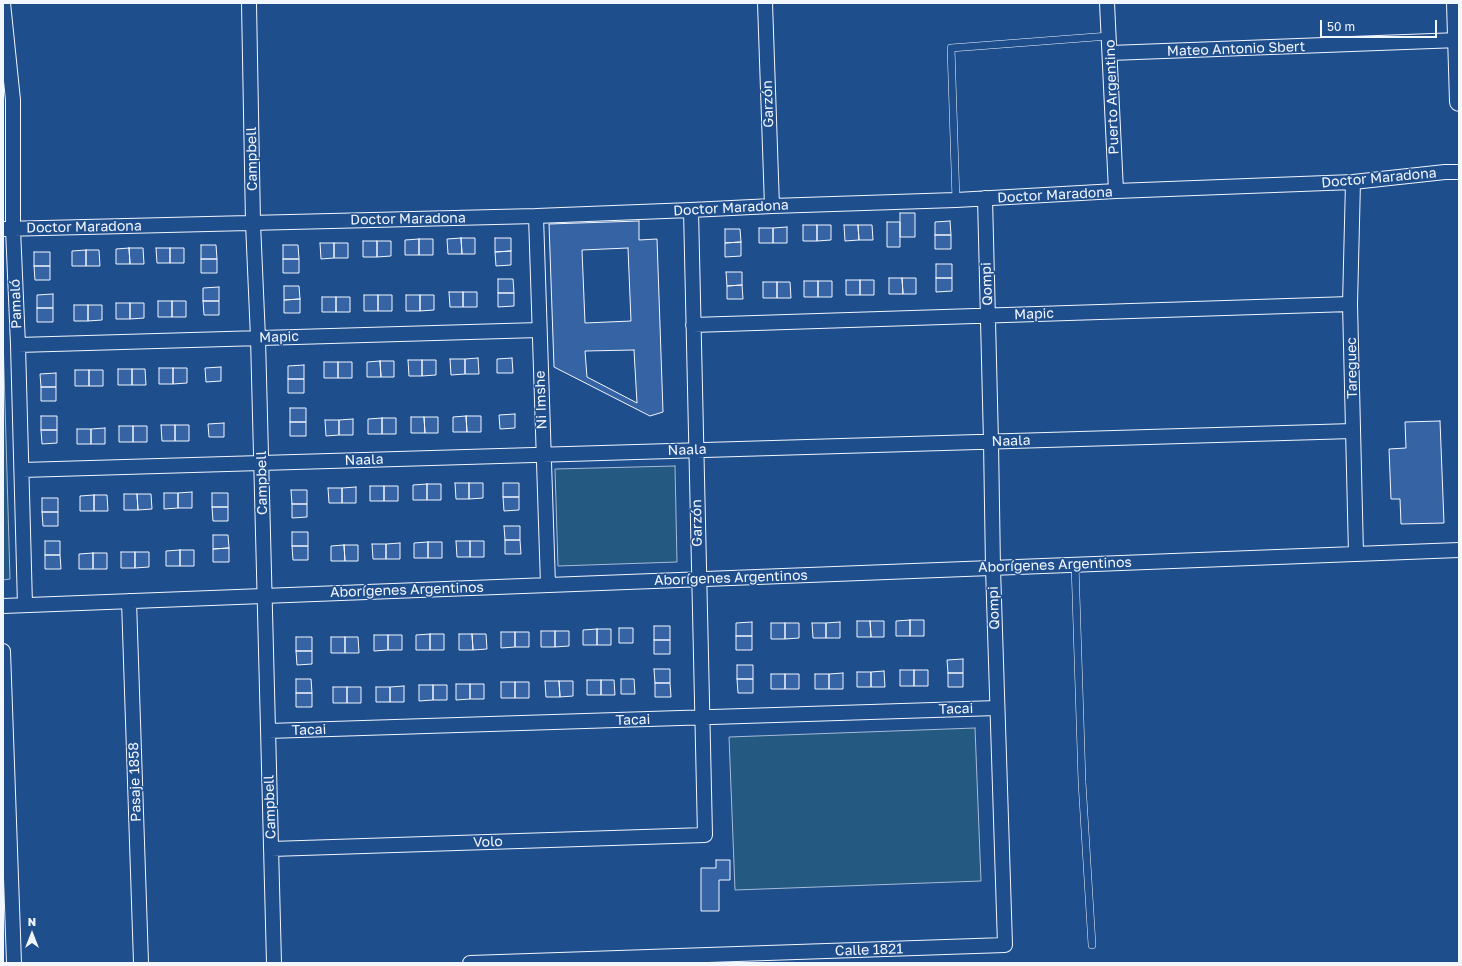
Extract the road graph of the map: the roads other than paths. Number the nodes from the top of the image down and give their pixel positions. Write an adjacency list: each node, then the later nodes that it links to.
1 (3, 3): 19 (street, Pamaló)
2 (249, 3): 18 (street, Campbell)
3 (765, 3): 15 (street, Garzón)
4 (1107, 3): 6 (street, Puerto Argentino)
5 (1456, 3): 7 (street)
6 (1109, 36): 8 (street, Puerto Argentino); 14 (lane)
7 (1458, 40): 8 (street, Mateo Antonio Sbert); 9 (street)
8 (1110, 53): 12 (street, Puerto Argentino)
9 (1459, 102)
10 (1459, 172): 11 (street, Doctor Maradona)
11 (1353, 182): 12 (street, Doctor Maradona); 20 (street, Tareguec)
12 (1116, 191): 13 (street, Doctor Maradona)
13 (985, 198): 14 (street, Doctor Maradona); 21 (street, Qompi)
14 (956, 200): 15 (street, Doctor Maradona)
15 (772, 206): 16 (street, Doctor Maradona)
16 (691, 210): 17 (street, Doctor Maradona); 22 (street, Garzón)
17 (536, 216): 18 (street, Doctor Maradona); 23 (street, Ni Imshe)
18 (253, 223): 19 (street, Doctor Maradona); 24 (street, Campbell)
19 (8, 229): 25 (street, Pamaló)
20 (1350, 304): 21 (street, Mapic); 26 (street, Tareguec)
21 (988, 316): 22 (street, Mapic); 27 (street, Qompi)
22 (693, 325): 28 (street, Garzón)
23 (539, 330): 24 (street, Mapic); 29 (street, Ni Imshe)
24 (258, 338): 25 (street, Mapic); 30 (street, Campbell)
25 (18, 345): 31 (street, Pamaló)
26 (1353, 431): 27 (street, Naala); 33 (street, Tareguec)
27 (991, 442): 28 (street, Naala); 35 (street, Qompi)
28 (696, 450): 29 (street, Naala); 36 (street, Garzón)
29 (543, 455): 30 (street, Naala); 37 (street, Ni Imshe)
30 (261, 463): 31 (street, Naala); 38 (street, Campbell)
31 (22, 470): 40 (street, Pamaló)
32 (1459, 550): 33 (street, Aborígenes Argentinos)
33 (1356, 554): 34 (street, Aborígenes Argentinos)
34 (1075, 564): 35 (street, Aborígenes Argentinos); 49 (lane)
35 (993, 568): 36 (street, Aborígenes Argentinos); 43 (street, Qompi)
36 (698, 579): 37 (street, Aborígenes Argentinos); 44 (street, Garzón)
37 (548, 585): 38 (street, Aborígenes Argentinos)
38 (265, 596): 39 (street, Aborígenes Argentinos); 45 (street, Campbell)
39 (129, 601): 40 (street, Aborígenes Argentinos); 51 (street, Pasaje 1858)
40 (25, 605): 41 (street, Aborígenes Argentinos)
41 (3, 606)
42 (3, 651): 50 (street)
43 (997, 708): 44 (street, Tacai); 48 (street, Qompi)
44 (702, 717): 45 (street, Tacai); 46 (street, Garzón)
45 (268, 731): 47 (street, Campbell)
46 (705, 835): 47 (street, Volo)
47 (271, 849): 52 (street, Campbell)
48 (1005, 945): 53 (street, Calle 1821)
49 (1092, 945)
50 (14, 963)
51 (141, 963)
52 (274, 963)
53 (470, 963)

